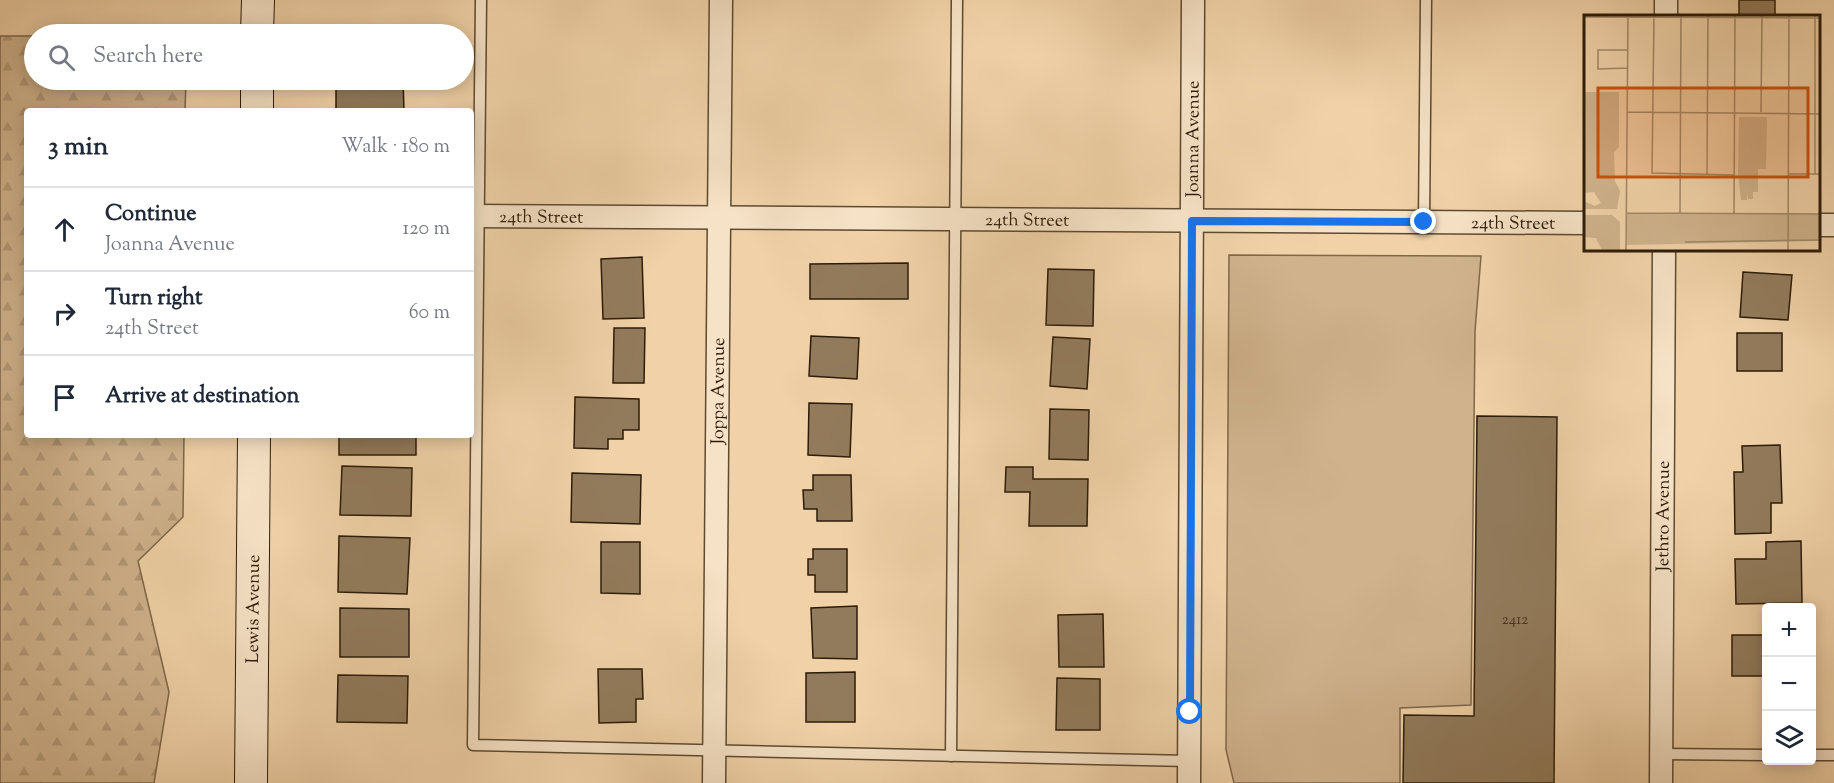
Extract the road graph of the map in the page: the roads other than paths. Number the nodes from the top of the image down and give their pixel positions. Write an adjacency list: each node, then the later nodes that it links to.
1 (258, 0): 7 (main road)
2 (482, 0): 10 (lane)
3 (721, 0): 11 (street, Joppa Avenue)
4 (957, 0): 12 (lane)
5 (1193, 0): 13 (street, Joanna Avenue)
6 (1426, 0): 14 (lane)
7 (257, 24)
8 (257, 90): 9 (main road)
9 (257, 108)
10 (475, 216): 11 (street, 24th Street); 18 (lane)
11 (719, 218): 12 (street, 24th Street); 18 (street, Joppa Avenue)
12 (956, 219): 13 (street, 24th Street); 23 (lane)
13 (1192, 221): 14 (street, 24th Street); 24 (street, Joanna Avenue)
14 (1424, 222): 15 (street, 24th Street)
15 (1584, 223)
16 (1664, 250): 19 (street, Jethro Avenue)
17 (254, 438): 25 (main road, Lewis Avenue)
18 (715, 750): 23 (lane); 26 (street, Joppa Avenue)
19 (1661, 754): 20 (lane); 27 (street, Jethro Avenue)
20 (1762, 755)
21 (1816, 755): 22 (lane)
22 (1834, 755)
23 (951, 756): 24 (lane)
24 (1189, 772)
25 (251, 783)
26 (714, 783)
27 (1661, 783)

